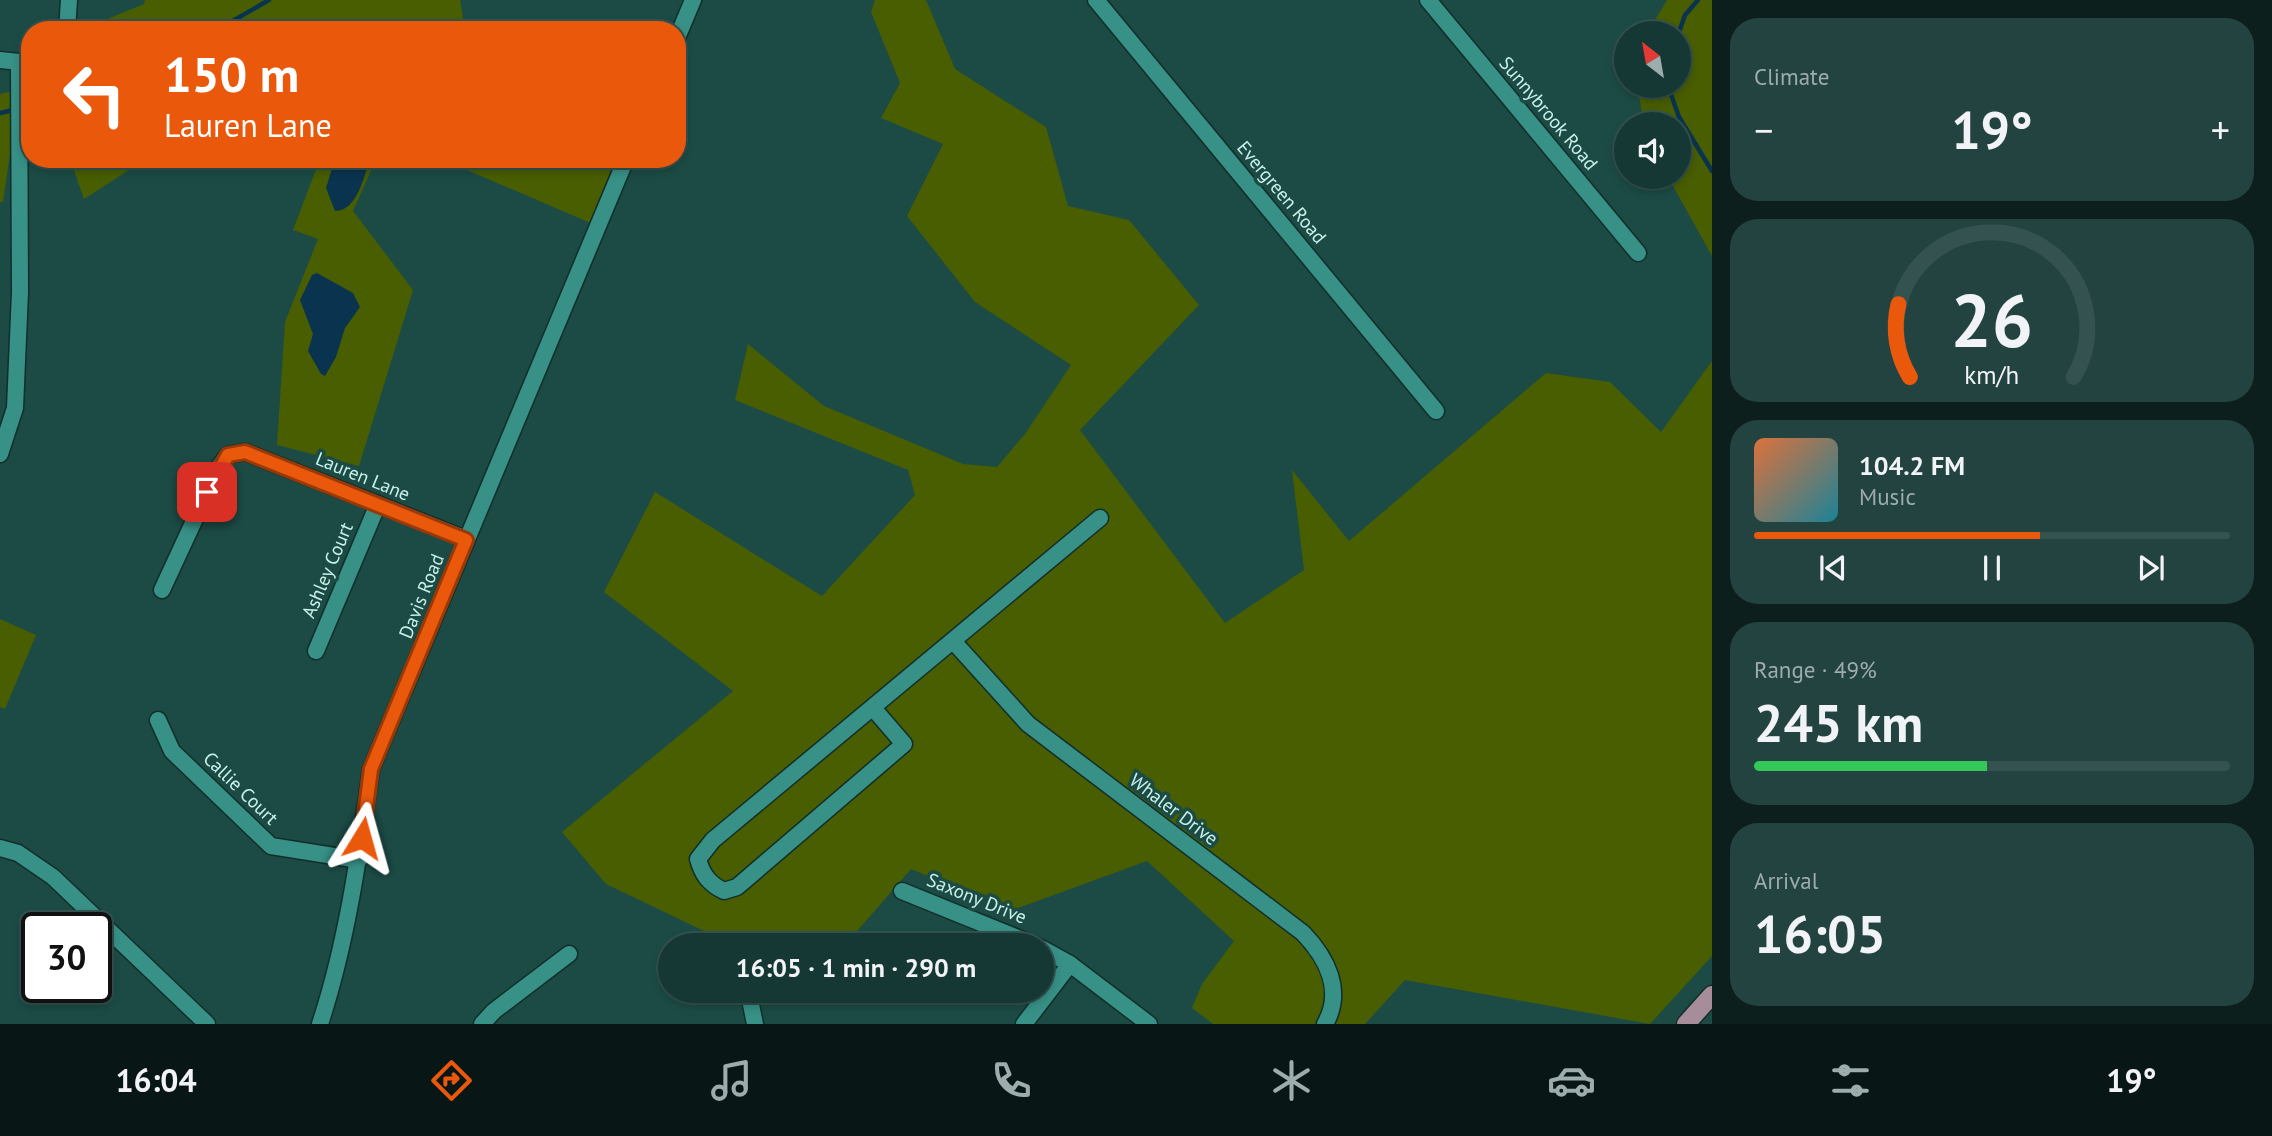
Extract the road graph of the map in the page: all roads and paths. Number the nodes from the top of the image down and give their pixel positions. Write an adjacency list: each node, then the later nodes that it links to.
1 (69, 0): 5 (street)
2 (693, 0): 6 (street)
3 (1096, 0): 12 (street, Evergreen Road)
4 (1428, 0): 11 (street, Sunnybrook Road)
5 (67, 21)
6 (684, 21)
7 (0, 60): 8 (street)
8 (21, 62)
9 (22, 168): 13 (street)
10 (622, 168): 16 (street, Davis Road)
11 (1638, 253)
12 (1436, 411)
13 (0, 454)
14 (378, 504): 16 (street, Lauren Lane); 17 (street, Lauren Lane); 19 (street, Ashley Court)
15 (1100, 518): 18 (street)
16 (466, 540): 23 (street, Davis Road)
17 (162, 590)
18 (953, 641): 20 (street); 37 (street, Whaler Drive)
19 (316, 651)
20 (873, 708): 20 (street)
21 (158, 720): 23 (street, Callie Court)
22 (0, 848): 31 (street)
23 (359, 860): 32 (street, Davis Road)
24 (902, 891): 25 (street, Saxony Drive)
25 (1005, 933)
26 (569, 954): 33 (street)
27 (1054, 955): 28 (street, Saxony Drive)
28 (1070, 964): 35 (street); 36 (street, Saxony Drive)
29 (1712, 995): 38 (main road)
30 (751, 1003): 34 (street)
31 (207, 1024)
32 (320, 1024)
33 (482, 1024)
34 (755, 1024)
35 (1024, 1024)
36 (1149, 1024)
37 (1325, 1024)
38 (1686, 1024)

